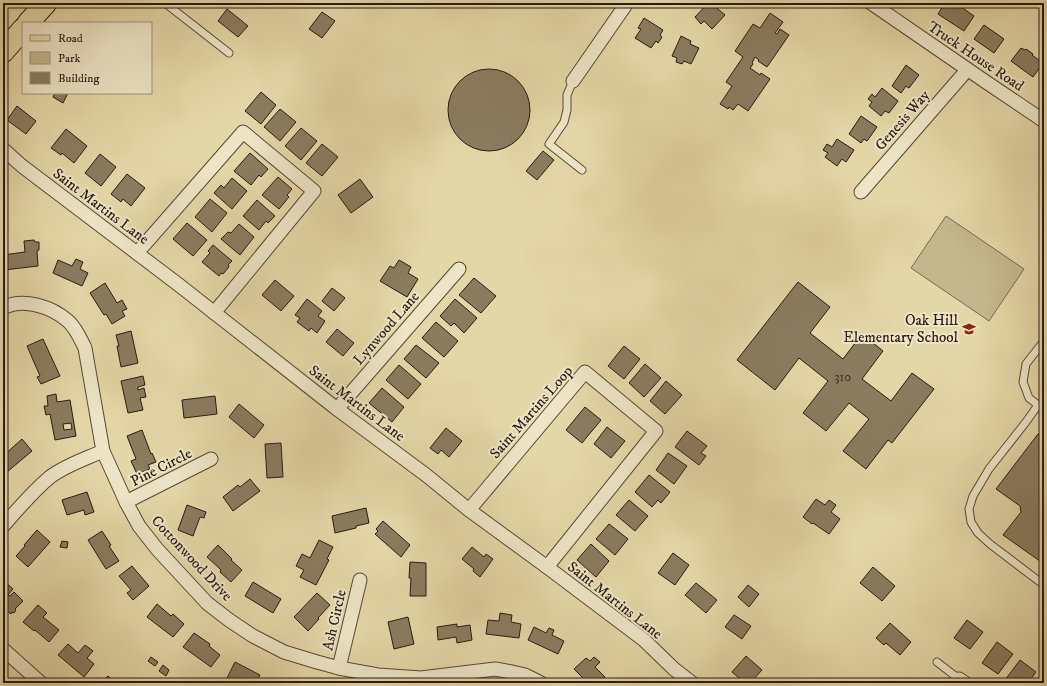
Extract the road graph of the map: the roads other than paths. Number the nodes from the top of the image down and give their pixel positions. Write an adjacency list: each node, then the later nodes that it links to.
1 (46, 3): 5 (main road)
2 (165, 3): 6 (lane)
3 (627, 3): 8 (street)
4 (870, 3): 7 (street, Truck House Road)
5 (29, 22)
6 (229, 53)
7 (967, 70): 9 (street, Truck House Road); 12 (street, Genesis Way)
8 (573, 81): 11 (lane)
9 (1044, 121)
10 (3, 149): 13 (street, Saint Martins Lane)
11 (582, 170)
12 (861, 192)
13 (137, 253): 16 (street, Saint Martins Lane); 16 (street)
14 (459, 269): 19 (street, Lynwood Lane)
15 (3, 308): 20 (street, Cottonwood Drive)
16 (214, 312): 19 (street, Saint Martins Lane)
17 (1044, 341): 18 (lane)
18 (1041, 406): 27 (lane)
19 (337, 409): 23 (street, Saint Martins Lane)
20 (103, 451): 22 (street, Cottonwood Drive); 24 (street)
21 (211, 459): 22 (street, Pine Circle)
22 (126, 502): 30 (street, Cottonwood Drive)
23 (468, 510): 25 (street, Saint Martins Lane); 25 (street, Saint Martins Loop)
24 (3, 526)
25 (547, 567): 34 (street, Saint Martins Lane)
26 (360, 580): 30 (street, Ash Circle)
27 (1044, 585)
28 (3, 648): 32 (street)
29 (937, 662): 31 (lane)
30 (339, 668): 33 (street, Cottonwood Drive)
31 (960, 682)
32 (41, 683)
33 (541, 683)
34 (692, 683)

